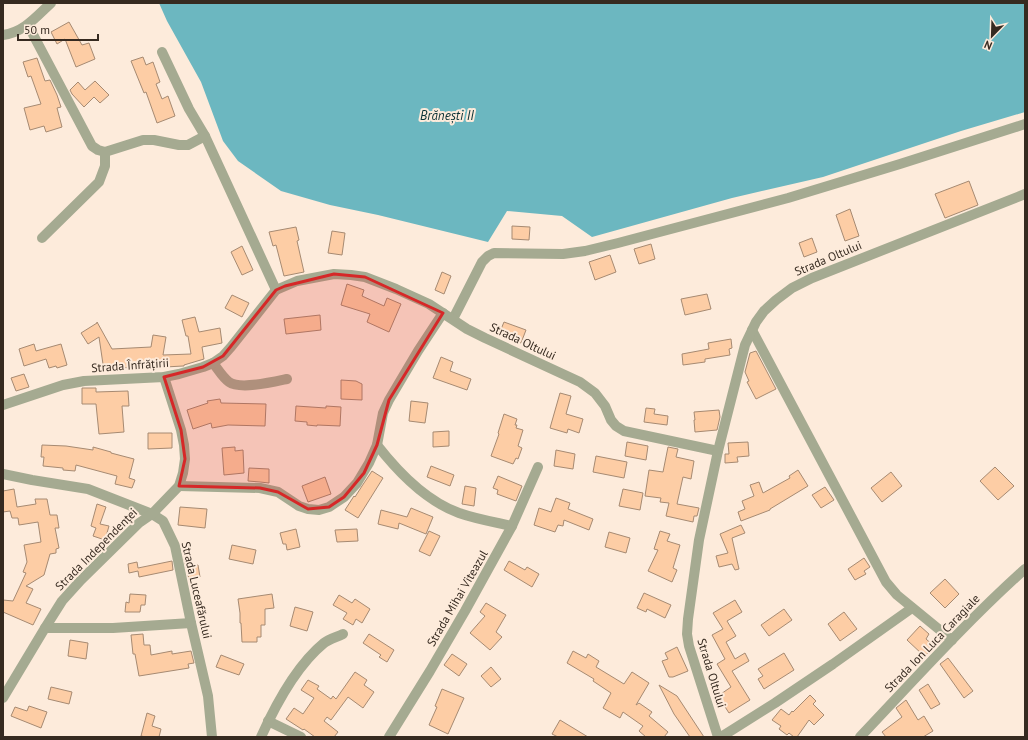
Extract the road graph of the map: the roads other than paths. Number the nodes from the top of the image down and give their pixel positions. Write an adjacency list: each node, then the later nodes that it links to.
1 (51, 3): 2 (street)
2 (28, 25): 3 (street); 7 (street)
3 (3, 35)
4 (162, 52): 6 (street)
5 (1025, 124): 12 (street)
6 (205, 136): 7 (street); 10 (street)
7 (105, 152): 9 (street)
8 (1025, 194): 13 (street, Strada Oltului)
9 (42, 238)
10 (276, 290): 11 (street, Strada Oltului); 14 (street, Strada Înfrățirii)
11 (443, 313): 12 (street, Strada Oltului); 18 (street)
12 (453, 319): 19 (street, Strada Oltului)
13 (752, 330): 19 (street, Strada Oltului); 26 (street)
14 (213, 363): 15 (street, Strada Înfrățirii); 16 (street)
15 (164, 377): 17 (street, Strada Înfrățirii); 22 (street, Strada Independenței)
16 (287, 379)
17 (3, 405)
18 (377, 445): 22 (street); 24 (street)
19 (718, 451): 37 (street, Strada Oltului)
20 (538, 467): 24 (street, Strada Mihai Viteazul)
21 (3, 474): 23 (street, Strada Luceafărului)
22 (178, 486): 23 (street, Strada Independenței)
23 (152, 514): 27 (street, Strada Luceafărului); 28 (street, Strada Independenței)
24 (512, 526): 36 (street, Strada Mihai Viteazul)
25 (1025, 569): 30 (street, Strada Ion Luca Caragiale)
26 (912, 608): 30 (street); 38 (street)
27 (191, 623): 28 (street); 33 (street, Strada Luceafărului)
28 (45, 628): 31 (street, Strada Independenței)
29 (343, 634): 32 (street)
30 (952, 640): 39 (street, Strada Ion Luca Caragiale)
31 (3, 698)
32 (268, 720): 34 (street); 35 (street)
33 (212, 737)
34 (261, 737)
35 (301, 737)
36 (389, 737)
37 (718, 737)
38 (721, 737)
39 (860, 737)

